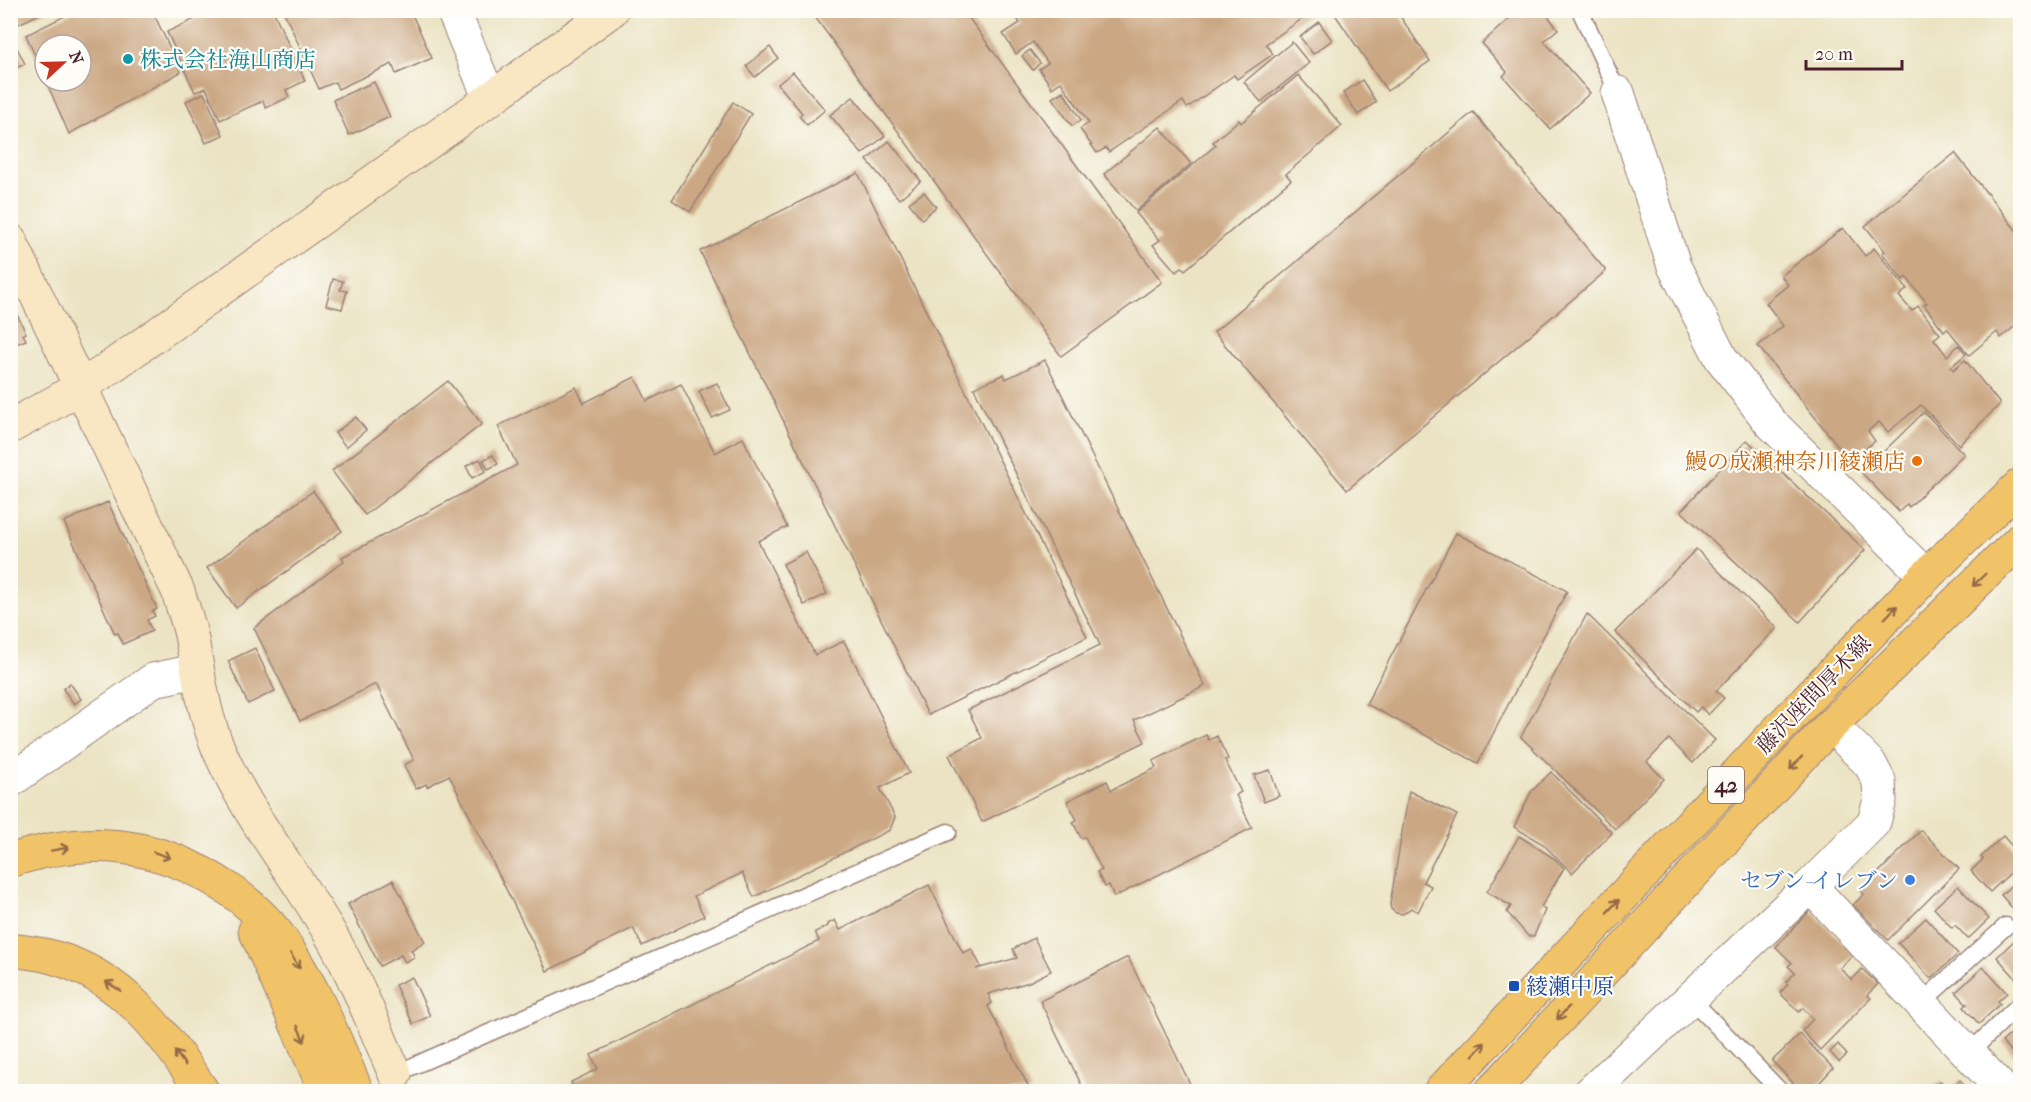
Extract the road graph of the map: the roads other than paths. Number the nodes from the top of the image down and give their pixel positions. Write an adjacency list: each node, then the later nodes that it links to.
1 (453, 10): 5 (street)
2 (612, 10): 5 (street)
3 (1580, 10): 4 (lane)
4 (1618, 93): 11 (street)
5 (490, 99): 7 (street)
6 (10, 240): 7 (street)
7 (79, 387): 8 (street); 12 (street)
8 (10, 427)
9 (2020, 485): 11 (main road, 藤沢座間厚木線 / 42)
10 (2020, 540): 13 (main road, 藤沢座間厚木線 / 42, one-way to 13)
11 (1926, 576): 29 (main road, 藤沢座間厚木線 / 42, one-way to 11)
12 (196, 670): 14 (street); 25 (street)
13 (1831, 725): 18 (street); 30 (main road, 藤沢座間厚木線 / 42, one-way to 30)
14 (10, 781)
15 (948, 832): 25 (lane)
16 (10, 861): 17 (main road, one-way to 17)
17 (210, 876): 27 (main road, one-way to 27); 28 (main road, one-way to 28)
18 (1810, 886): 21 (street); 22 (street)
19 (2006, 926): 22 (lane)
20 (10, 950): 26 (main road, one-way to 20)
21 (1691, 999): 31 (street); 32 (lane)
22 (1921, 1003): 24 (street)
23 (2020, 1004): 24 (lane)
24 (1969, 1053): 33 (street)
25 (399, 1083)
26 (203, 1092)
27 (326, 1092)
28 (357, 1092)
29 (1440, 1092)
30 (1491, 1092)
31 (1591, 1092)
32 (1781, 1092)
33 (2005, 1092)

